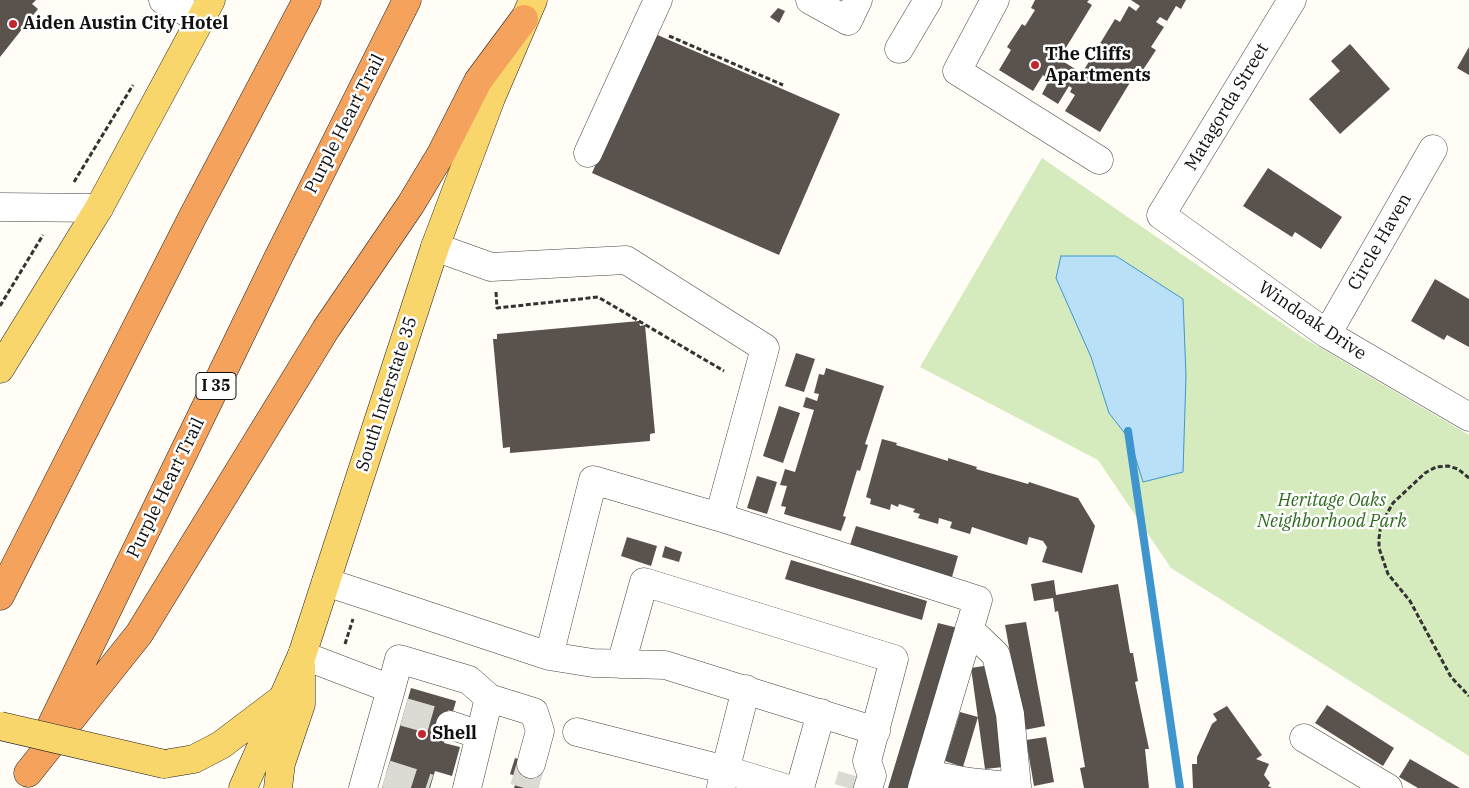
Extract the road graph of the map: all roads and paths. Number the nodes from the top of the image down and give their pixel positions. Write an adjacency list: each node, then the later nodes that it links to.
1 (163, 0): 12 (street)
2 (293, 0): 13 (highway)
3 (307, 0): 13 (highway)
4 (407, 0): 59 (highway, Purple Heart Trail / I 35)
5 (658, 0): 19 (street)
6 (810, 0): 7 (street)
7 (858, 0)
8 (928, 0): 15 (street)
9 (995, 0): 20 (street)
10 (1292, 0): 24 (street, Matagorda Street)
11 (529, 9): 26 (main road, South Interstate 35); 59 (highway)
12 (206, 10): 23 (main road)
13 (292, 27): 36 (highway)
14 (660, 32): 17 (path)
15 (899, 49)
16 (137, 77): 21 (path)
17 (783, 85)
18 (1434, 149): 29 (street, Circle Haven)
19 (588, 153)
20 (1099, 160)
21 (72, 184)
22 (0, 207): 23 (street)
23 (99, 208): 30 (main road)
24 (1161, 215): 29 (street, Windoak Drive)
25 (46, 228): 28 (path)
26 (435, 247): 27 (street); 35 (main road, South Interstate 35)
27 (494, 266): 31 (path); 34 (street)
28 (0, 306)
29 (1326, 334): 32 (street, Windoak Drive)
30 (0, 369)
31 (724, 371)
32 (1469, 417)
33 (1469, 478): 44 (path)
34 (719, 517): 38 (street); 41 (street)
35 (326, 582): 40 (main road, South Interstate 35); 41 (street)
36 (0, 596)
37 (354, 617): 39 (path)
38 (969, 629): 60 (street); 60 (street)
39 (344, 648)
40 (302, 655): 46 (main road, South Interstate 35); 47 (street); 62 (main road)
41 (549, 656): 42 (street)
42 (621, 664): 43 (street); 51 (street)
43 (746, 689): 48 (street); 58 (street)
44 (1469, 696)
45 (489, 698): 47 (street); 53 (street); 55 (street)
46 (281, 700): 49 (main road, bridge); 61 (main road, South Interstate 35)
47 (394, 702): 57 (street)
48 (821, 713): 51 (street); 65 (street)
49 (0, 726)
50 (450, 726): 53 (street)
51 (876, 730): 56 (street)
52 (577, 732): 58 (street)
53 (480, 735): 63 (street)
54 (1304, 738): 66 (street)
55 (531, 764)
56 (862, 775)
57 (373, 777)
58 (723, 779): 64 (street)
59 (24, 780)
60 (924, 781)
61 (242, 788)
62 (278, 788)
63 (467, 788)
64 (785, 788)
65 (800, 788)
66 (1388, 788)

